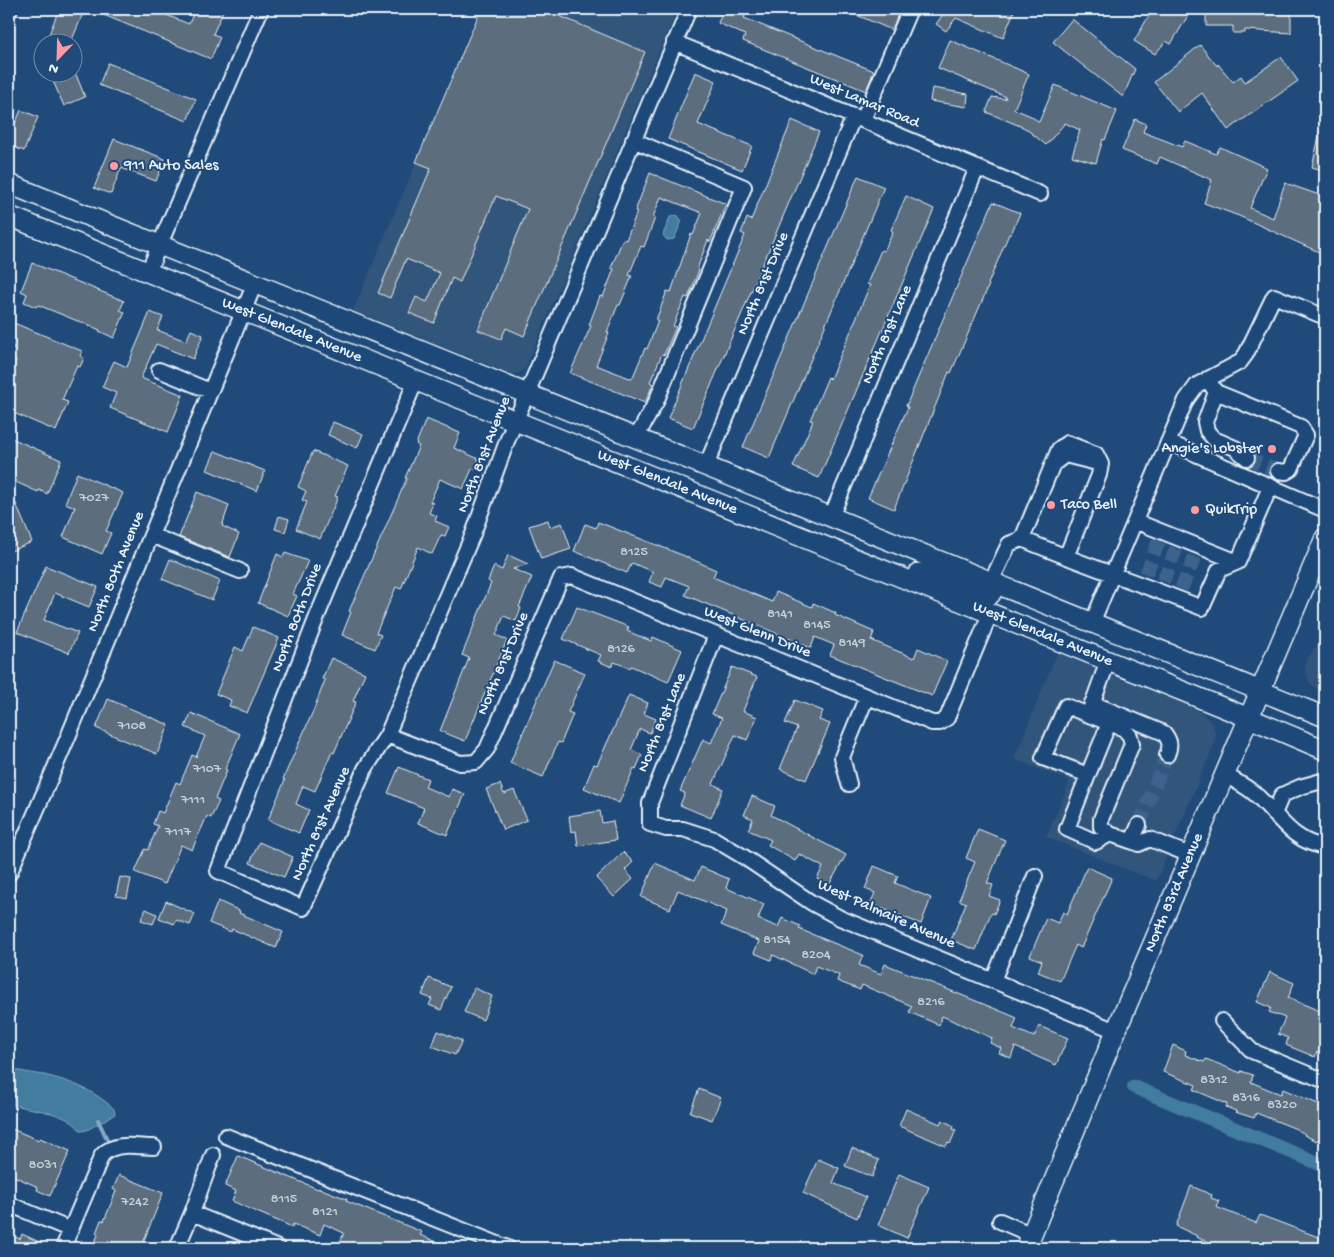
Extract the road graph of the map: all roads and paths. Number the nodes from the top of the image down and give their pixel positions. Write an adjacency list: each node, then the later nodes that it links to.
1 (261, 9): 11 (street)
2 (689, 9): 4 (street, North 81st Avenue)
3 (910, 9): 5 (street, North 81st Drive)
4 (674, 42): 5 (street, West Lamar Road); 6 (street, North 81st Avenue)
5 (858, 118): 7 (street, West Lamar Road); 26 (street, North 81st Drive)
6 (633, 140): 21 (street, North 81st Avenue); 23 (street)
7 (977, 168): 9 (street, West Lamar Road); 30 (street, North 81st Lane)
8 (9, 184): 11 (main road, West Glendale Avenue)
9 (1040, 194)
10 (9, 216): 12 (main road, West Glendale Avenue)
11 (159, 245): 12 (street); 13 (main road, West Glendale Avenue)
12 (148, 272): 14 (main road, West Glendale Avenue)
13 (255, 283): 14 (street, North 80th Avenue); 21 (main road, West Glendale Avenue)
14 (244, 311): 18 (main road, West Glendale Avenue); 19 (street, North 80th Avenue)
15 (1325, 317): 17 (street)
16 (159, 370): 19 (street)
17 (1207, 379): 20 (street); 24 (street)
18 (416, 380): 22 (main road, West Glendale Avenue); 68 (street, North 80th Drive)
19 (210, 391): 32 (street, North 80th Avenue)
20 (1216, 392): 25 (street); 27 (street)
21 (528, 394): 22 (street, North 81st Avenue); 23 (main road, West Glendale Avenue)
22 (516, 421): 37 (main road, West Glendale Avenue); 52 (street, North 81st Avenue)
23 (636, 438): 26 (main road, West Glendale Avenue)
24 (1168, 442): 28 (street); 31 (street)
25 (1247, 458)
26 (706, 466): 30 (main road, West Glendale Avenue)
27 (1278, 471)
28 (1270, 486): 29 (street); 36 (street)
29 (1325, 510)
30 (831, 517): 41 (main road, West Glendale Avenue)
31 (1135, 520): 36 (street); 39 (street)
32 (151, 535): 38 (street); 66 (street, North 80th Avenue)
33 (1325, 538): 46 (main road, North 83rd Avenue)
34 (1022, 539): 35 (street); 35 (street); 41 (street)
35 (1066, 557): 39 (street)
36 (1238, 562): 39 (street)
37 (882, 570): 41 (main road); 42 (main road, West Glendale Avenue)
38 (240, 572)
39 (1112, 573): 43 (street)
40 (561, 578): 44 (street, West Glenn Drive); 52 (street, North 81st Drive)
41 (994, 583): 43 (main road, West Glendale Avenue)
42 (990, 614): 45 (main road, West Glendale Avenue); 47 (street, West Glenn Drive)
43 (1092, 623): 46 (main road, West Glendale Avenue)
44 (716, 635): 47 (street, West Glenn Drive); 60 (street, North 81st Lane)
45 (1108, 661): 48 (street); 50 (main road, West Glendale Avenue)
46 (1260, 691): 49 (main road, West Glendale Avenue); 50 (main road, North 83rd Avenue)
47 (867, 696): 58 (street)
48 (1090, 709): 51 (street); 54 (street); 56 (street)
49 (1325, 717)
50 (1249, 718): 53 (main road, West Glendale Avenue); 55 (main road, North 83rd Avenue)
51 (1109, 723): 56 (street); 62 (street)
52 (387, 735): 68 (street, North 81st Avenue)
53 (1325, 750)
54 (1167, 755)
55 (1225, 774): 59 (street); 65 (main road, North 83rd Avenue)
56 (1088, 775): 62 (street)
57 (1325, 780): 59 (street)
58 (849, 784)
59 (1274, 814): 64 (street)
60 (650, 824): 69 (street, West Palmaire Avenue)
61 (1139, 825): 63 (street)
62 (1110, 834): 63 (street)
63 (1132, 842): 65 (street)
64 (1325, 847)
65 (1190, 855): 71 (main road, North 83rd Avenue)
66 (9, 874)
67 (1035, 876): 69 (street)
68 (304, 908)
69 (993, 981): 71 (street, West Palmaire Avenue)
70 (1222, 1021): 72 (street)
71 (1116, 1031): 80 (main road, North 83rd Avenue)
72 (1325, 1081)
73 (226, 1136): 84 (street)
74 (154, 1147): 79 (street)
75 (213, 1155): 77 (street)
76 (9, 1204): 79 (street)
77 (192, 1213): 82 (street); 83 (street)
78 (1000, 1222): 80 (street)
79 (71, 1230): 81 (street)
80 (1029, 1242)
81 (63, 1248)
82 (177, 1248)
83 (278, 1248)
84 (508, 1248)

